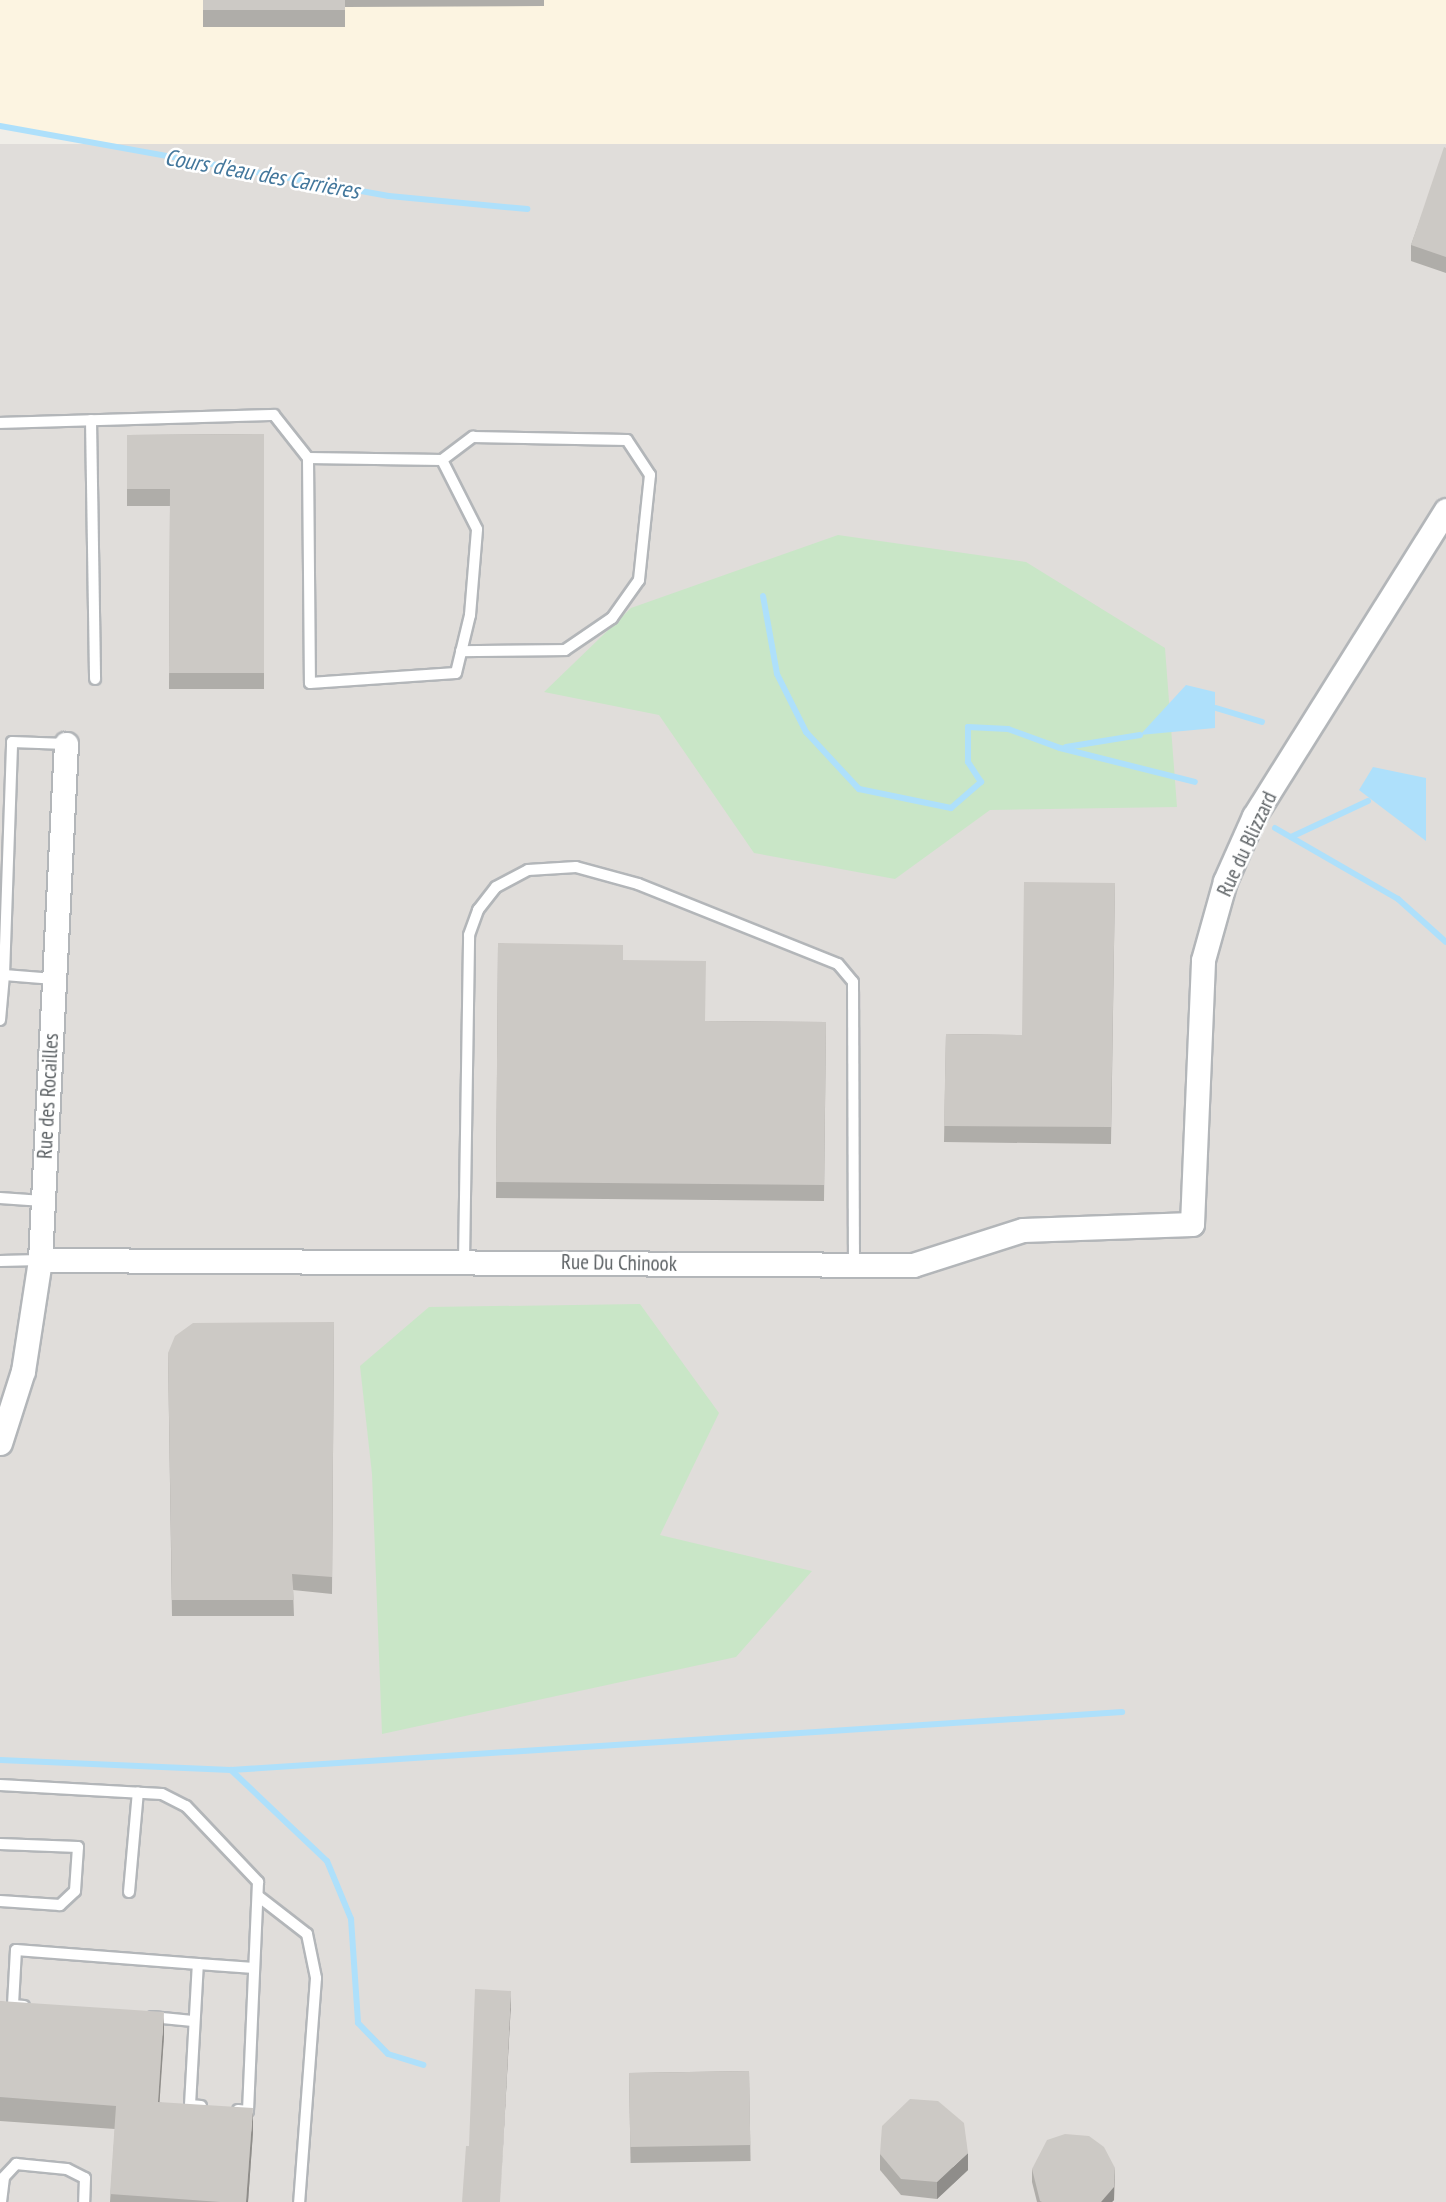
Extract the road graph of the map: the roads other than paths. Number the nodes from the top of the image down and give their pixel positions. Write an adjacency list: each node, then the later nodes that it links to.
1 (91, 420): 2 (lane); 3 (lane); 7 (lane)
2 (0, 423)
3 (308, 458): 4 (lane); 6 (lane)
4 (442, 460): 6 (lane); 6 (lane)
5 (1446, 510): 14 (street, Rue du Blizzard)
6 (461, 651)
7 (95, 679)
8 (66, 744): 9 (lane); 10 (street, Rue des Rocailles)
9 (4, 975): 10 (lane); 11 (lane)
10 (54, 979): 13 (street, Rue des Rocailles)
11 (0, 1020)
12 (0, 1198): 13 (lane)
13 (43, 1201): 15 (street, Rue des Rocailles)
14 (1192, 1224): 18 (street, Rue Du Chinook)
15 (40, 1260): 16 (lane); 17 (street, Rue Du Chinook); 19 (street, Rue des Rocailles)
16 (0, 1261)
17 (464, 1261): 18 (street, Rue Du Chinook); 18 (lane)
18 (854, 1265)
19 (0, 1443)
20 (0, 1785): 21 (lane)
21 (138, 1793): 23 (lane); 24 (lane)
22 (0, 1844): 25 (lane)
23 (129, 1892)
24 (258, 1896): 27 (lane); 33 (lane)
25 (0, 1901)
26 (198, 1964): 27 (lane); 28 (lane); 30 (lane)
27 (254, 1968): 30 (lane)
28 (41, 2008)
29 (138, 2016): 30 (lane)
30 (193, 2021)
31 (1, 2202): 32 (lane)
32 (84, 2202)
33 (299, 2202)

